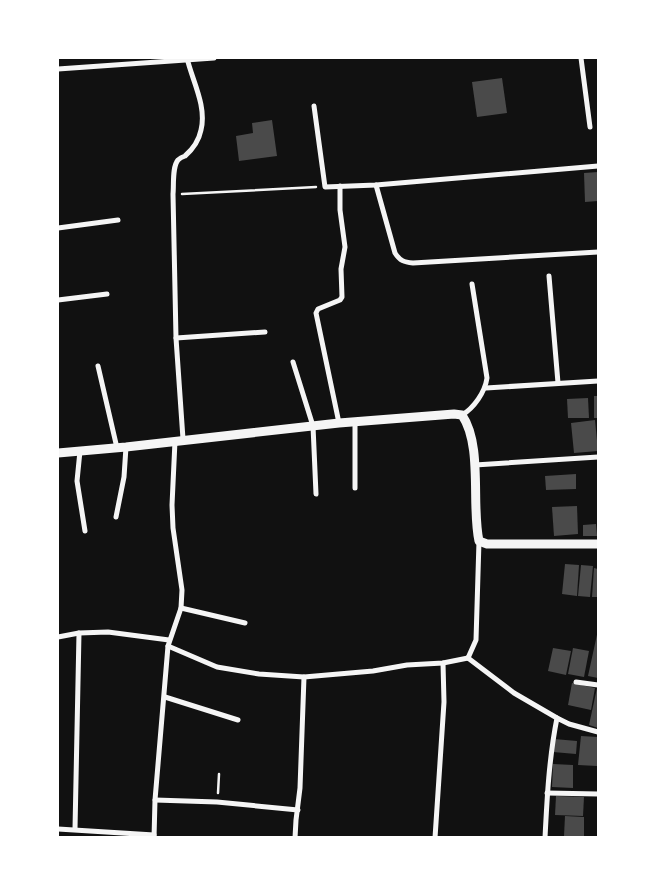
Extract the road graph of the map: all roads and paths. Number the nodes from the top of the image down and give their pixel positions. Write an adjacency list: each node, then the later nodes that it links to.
1 (214, 58): 3 (street)
2 (581, 58): 6 (street)
3 (187, 59): 4 (street); 11 (street)
4 (58, 69)
5 (314, 106): 10 (street)
6 (590, 127)
7 (598, 166): 8 (street)
8 (376, 185): 9 (street); 14 (street)
9 (340, 186): 10 (street); 28 (street)
10 (325, 187): 11 (path)
11 (173, 194): 20 (street)
12 (118, 220): 13 (street)
13 (58, 228)
14 (598, 252)
15 (549, 276): 24 (street)
16 (472, 284): 25 (street)
17 (107, 294): 18 (street)
18 (58, 300)
19 (265, 332): 20 (street)
20 (176, 338): 30 (street)
21 (293, 362): 29 (street)
22 (98, 366): 31 (street)
23 (598, 381): 24 (street)
24 (558, 383): 25 (street)
25 (486, 388): 26 (street)
26 (462, 415): 27 (street); 35 (street)
27 (355, 422): 28 (street); 36 (street)
28 (339, 423): 29 (street)
29 (313, 426): 30 (street); 37 (street)
30 (179, 440): 31 (street); 42 (street)
31 (122, 447): 32 (street); 38 (street)
32 (80, 451): 33 (street); 39 (street)
33 (58, 453)
34 (598, 457): 35 (street)
35 (475, 465): 40 (street)
36 (355, 488)
37 (316, 494)
38 (116, 517)
39 (85, 531)
40 (479, 541): 41 (street); 48 (street)
41 (598, 544)
42 (181, 608): 43 (street); 46 (street)
43 (245, 623)
44 (79, 633): 45 (street); 46 (street); 64 (street)
45 (58, 638)
46 (169, 640): 47 (street)
47 (168, 646): 50 (street); 53 (street)
48 (468, 658): 49 (street); 54 (street)
49 (443, 663): 50 (street); 67 (street)
50 (304, 677): 62 (street)
51 (576, 682): 52 (street)
52 (598, 685)
53 (165, 697): 55 (street); 60 (street)
54 (557, 718): 56 (street); 58 (street)
55 (238, 720)
56 (598, 732)
57 (219, 774): 61 (path)
58 (547, 793): 59 (street); 68 (street)
59 (598, 794)
60 (156, 800): 61 (street); 65 (street)
61 (217, 802): 62 (street)
62 (298, 810): 66 (street)
63 (58, 829): 64 (street)
64 (75, 829): 65 (street)
65 (154, 836)
66 (295, 838)
67 (435, 838)
68 (545, 838)

